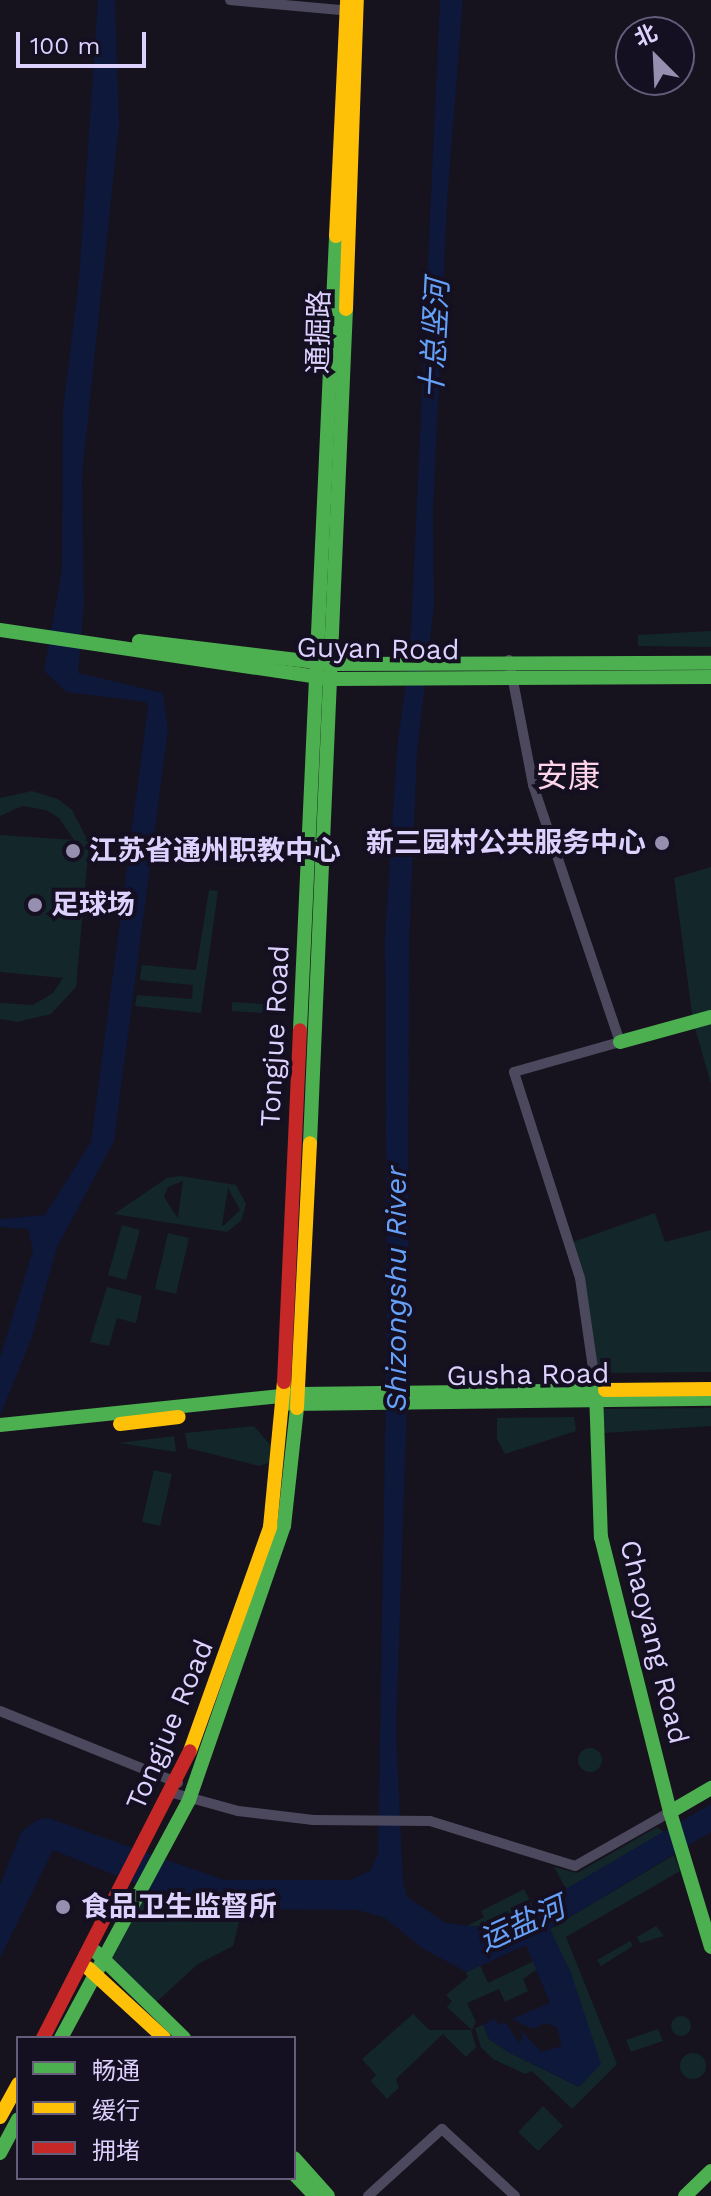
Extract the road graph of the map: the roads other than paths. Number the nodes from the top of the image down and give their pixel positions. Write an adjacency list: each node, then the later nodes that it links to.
1 (230, 0): 2 (street)
2 (352, 5): 8 (main road, 通掘路)
3 (0, 623): 5 (main road, Guyan Road)
4 (0, 630): 5 (main road, Guyan Road)
5 (48, 633): 8 (main road, Guyan Road)
6 (509, 660): 7 (main road, Guyan Road); 9 (main road, Guyan Road); 10 (street)
7 (711, 663)
8 (325, 671): 9 (main road, Guyan Road); 9 (main road, Guyan Road); 16 (main road, Tongjue Road)
9 (438, 671): 10 (main road, Guyan Road)
10 (511, 676): 11 (main road, Guyan Road); 13 (street)
11 (711, 677)
12 (711, 1017): 13 (main road)
13 (620, 1042): 15 (street)
14 (711, 1389): 15 (main road, Gusha Road)
15 (596, 1394): 16 (main road, Gusha Road); 17 (main road, Gusha Road); 24 (main road, Chaoyang Road)
16 (290, 1399): 18 (main road, Gusha Road); 19 (main road, Gusha Road); 21 (main road, Tongjue Road); 23 (main road, Tongjue Road)
17 (711, 1399)
18 (0, 1425)
19 (0, 1435)
20 (0, 1711): 21 (street)
21 (176, 1788): 23 (street); 25 (main road, Tongjue Road)
22 (711, 1788): 24 (main road)
23 (189, 1800): 24 (street); 25 (main road, Tongjue Road)
24 (671, 1816): 26 (main road, Chaoyang Road)
25 (152, 1851): 27 (main road); 28 (main road)
26 (711, 1947)
27 (88, 1948): 28 (main road); 29 (main road)
28 (104, 1956): 29 (main road); 33 (main road)
29 (89, 1968): 30 (main road); 31 (main road); 32 (main road)
30 (44, 2036)
31 (62, 2036)
32 (162, 2036)
33 (182, 2036)
34 (16, 2088): 35 (main road)
35 (0, 2117)
36 (16, 2123): 37 (main road)
37 (0, 2153)
38 (296, 2160): 42 (main road)
39 (711, 2171): 45 (main road)
40 (296, 2176): 41 (main road)
41 (315, 2196)
42 (328, 2196)
43 (368, 2196): 44 (street)
44 (515, 2196)
45 (685, 2196)

